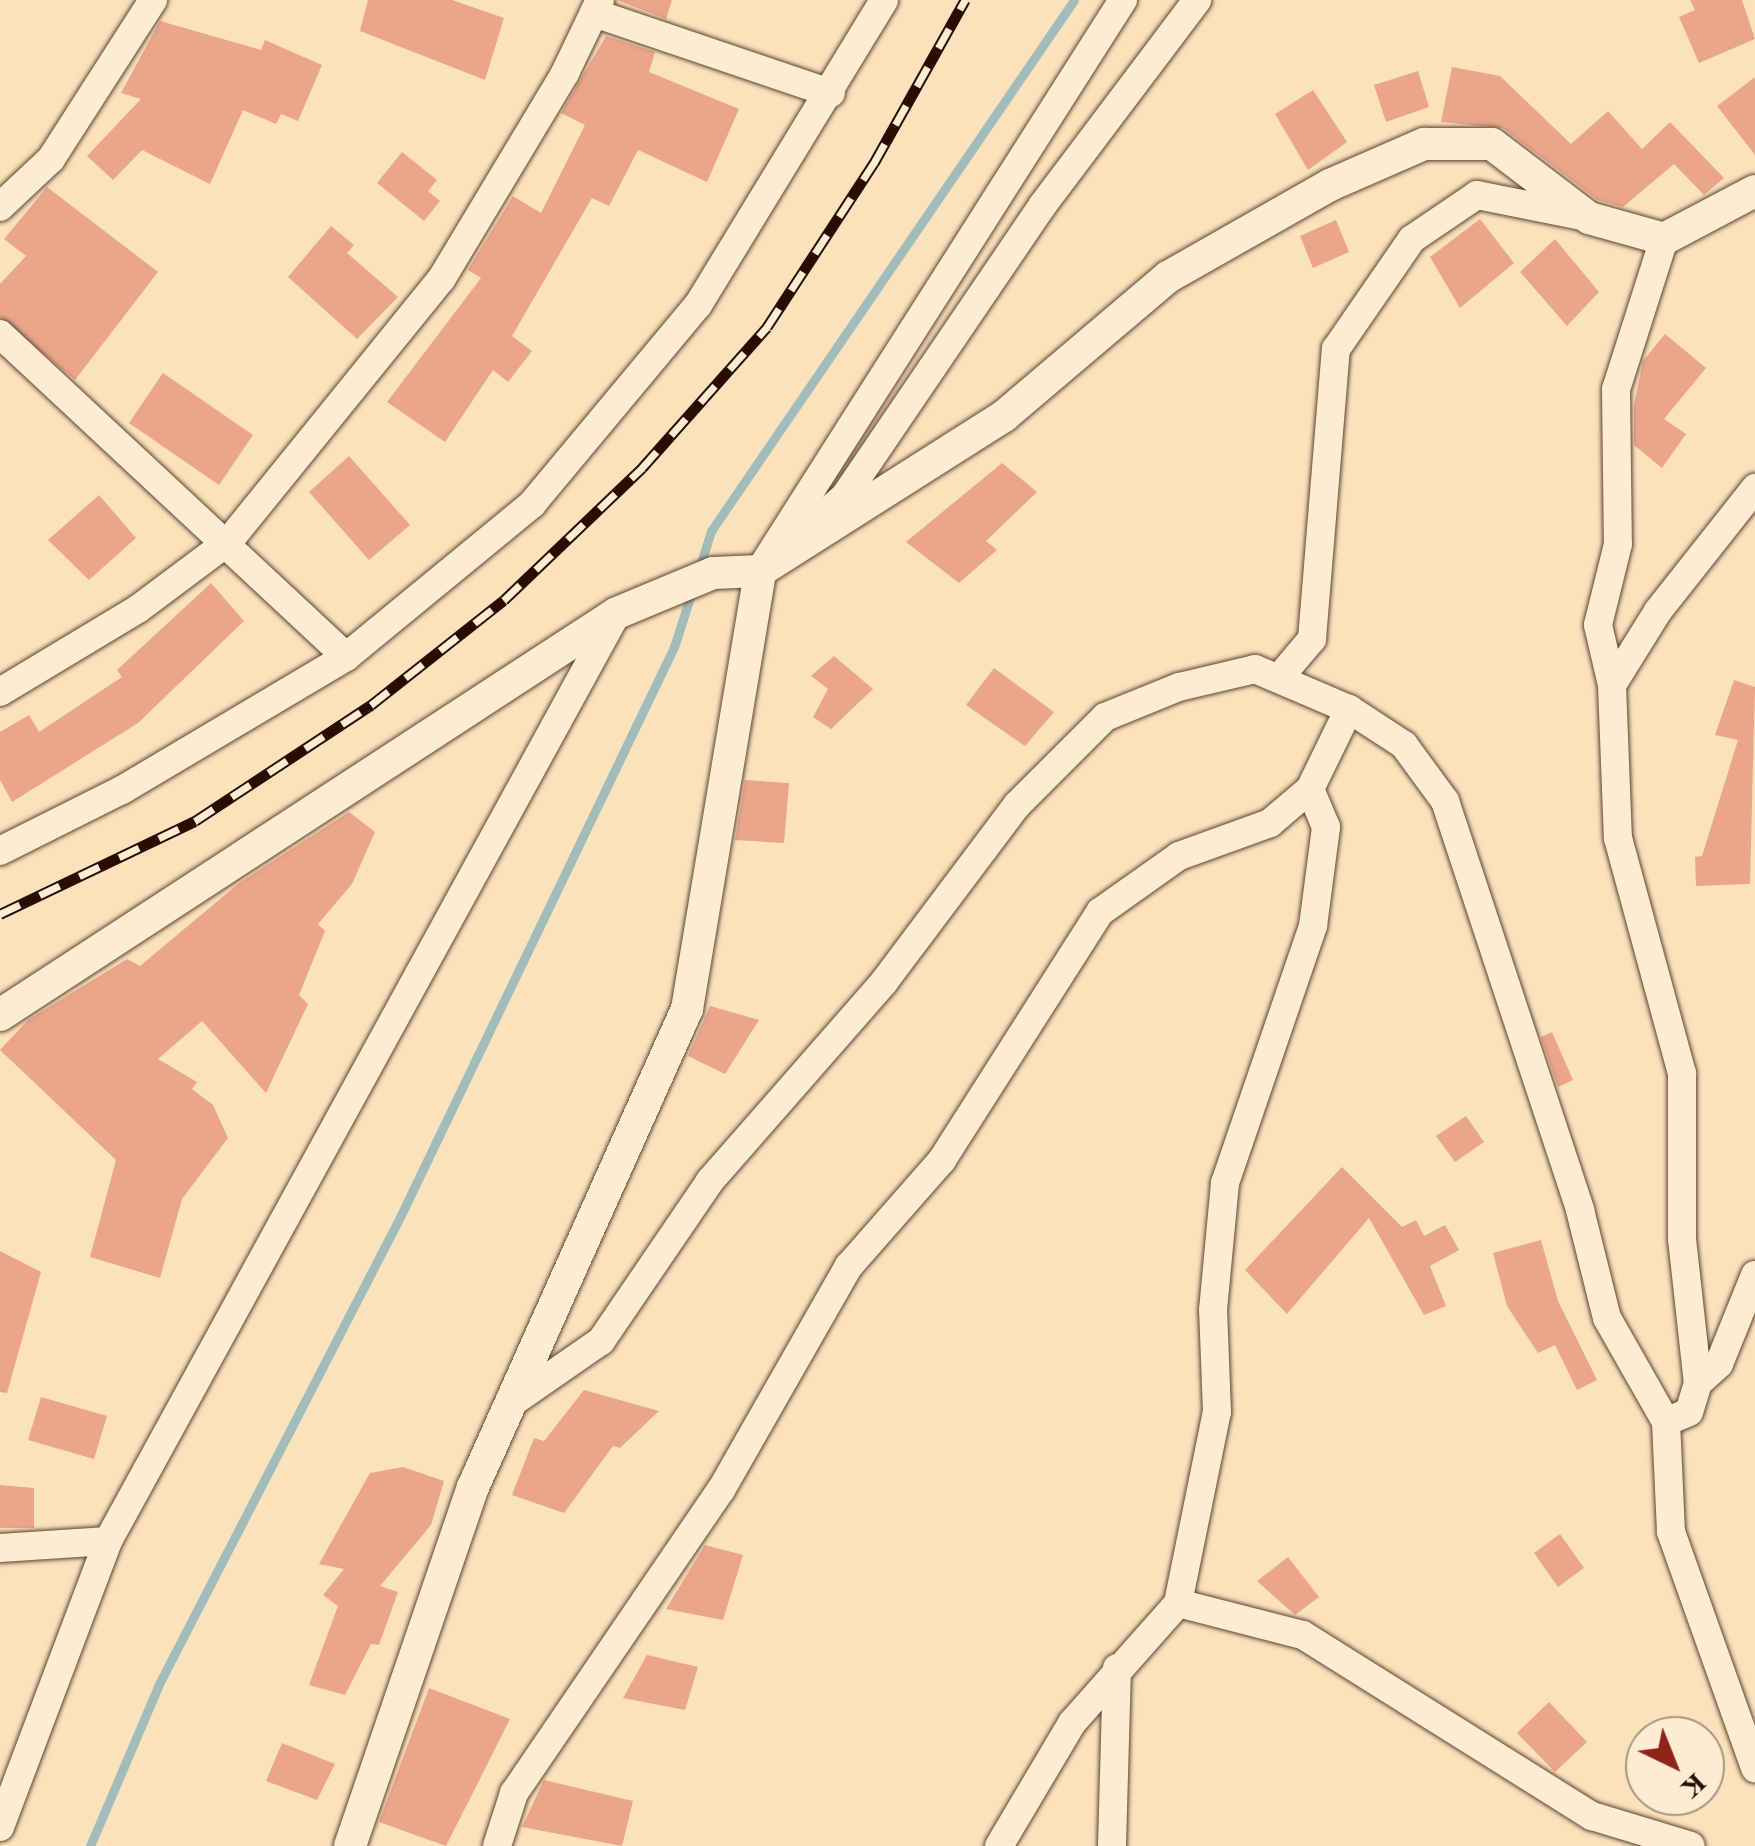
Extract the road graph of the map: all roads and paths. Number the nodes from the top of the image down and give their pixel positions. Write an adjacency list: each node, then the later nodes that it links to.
1 (152, 0): 8 (street)
2 (884, 0): 6 (street)
3 (1124, 0): 14 (street)
4 (1197, 0): 14 (street)
5 (597, 6): 6 (street); 13 (street)
6 (830, 93): 16 (street)
7 (1755, 192): 10 (street)
8 (0, 207)
9 (1589, 218): 10 (street); 14 (street); 17 (street)
10 (1664, 239): 18 (street)
11 (0, 334): 13 (street)
12 (1755, 488): 18 (street)
13 (229, 541): 16 (street); 19 (street)
14 (760, 571): 15 (street); 27 (street)
15 (628, 608): 23 (street); 29 (street)
16 (346, 657): 22 (street)
17 (1279, 678): 20 (street); 27 (street)
18 (1612, 684): 26 (street)
19 (0, 692)
20 (1349, 709): 21 (street); 28 (street)
21 (1310, 790): 31 (street); 37 (street)
22 (0, 851)
23 (0, 1014)
24 (1755, 1275): 25 (street)
25 (1746, 1321): 26 (street)
26 (1698, 1383): 28 (street)
27 (510, 1404): 36 (street)
28 (1666, 1422): 33 (street)
29 (108, 1541): 30 (street); 35 (street)
30 (0, 1548)
31 (1178, 1603): 32 (street); 40 (street)
32 (1117, 1668): 38 (street); 39 (street)
33 (1745, 1706): 34 (street)
34 (1755, 1768)
35 (0, 1827)
36 (350, 1846)
37 (497, 1846)
38 (999, 1846)
39 (1112, 1846)
40 (1691, 1846)

